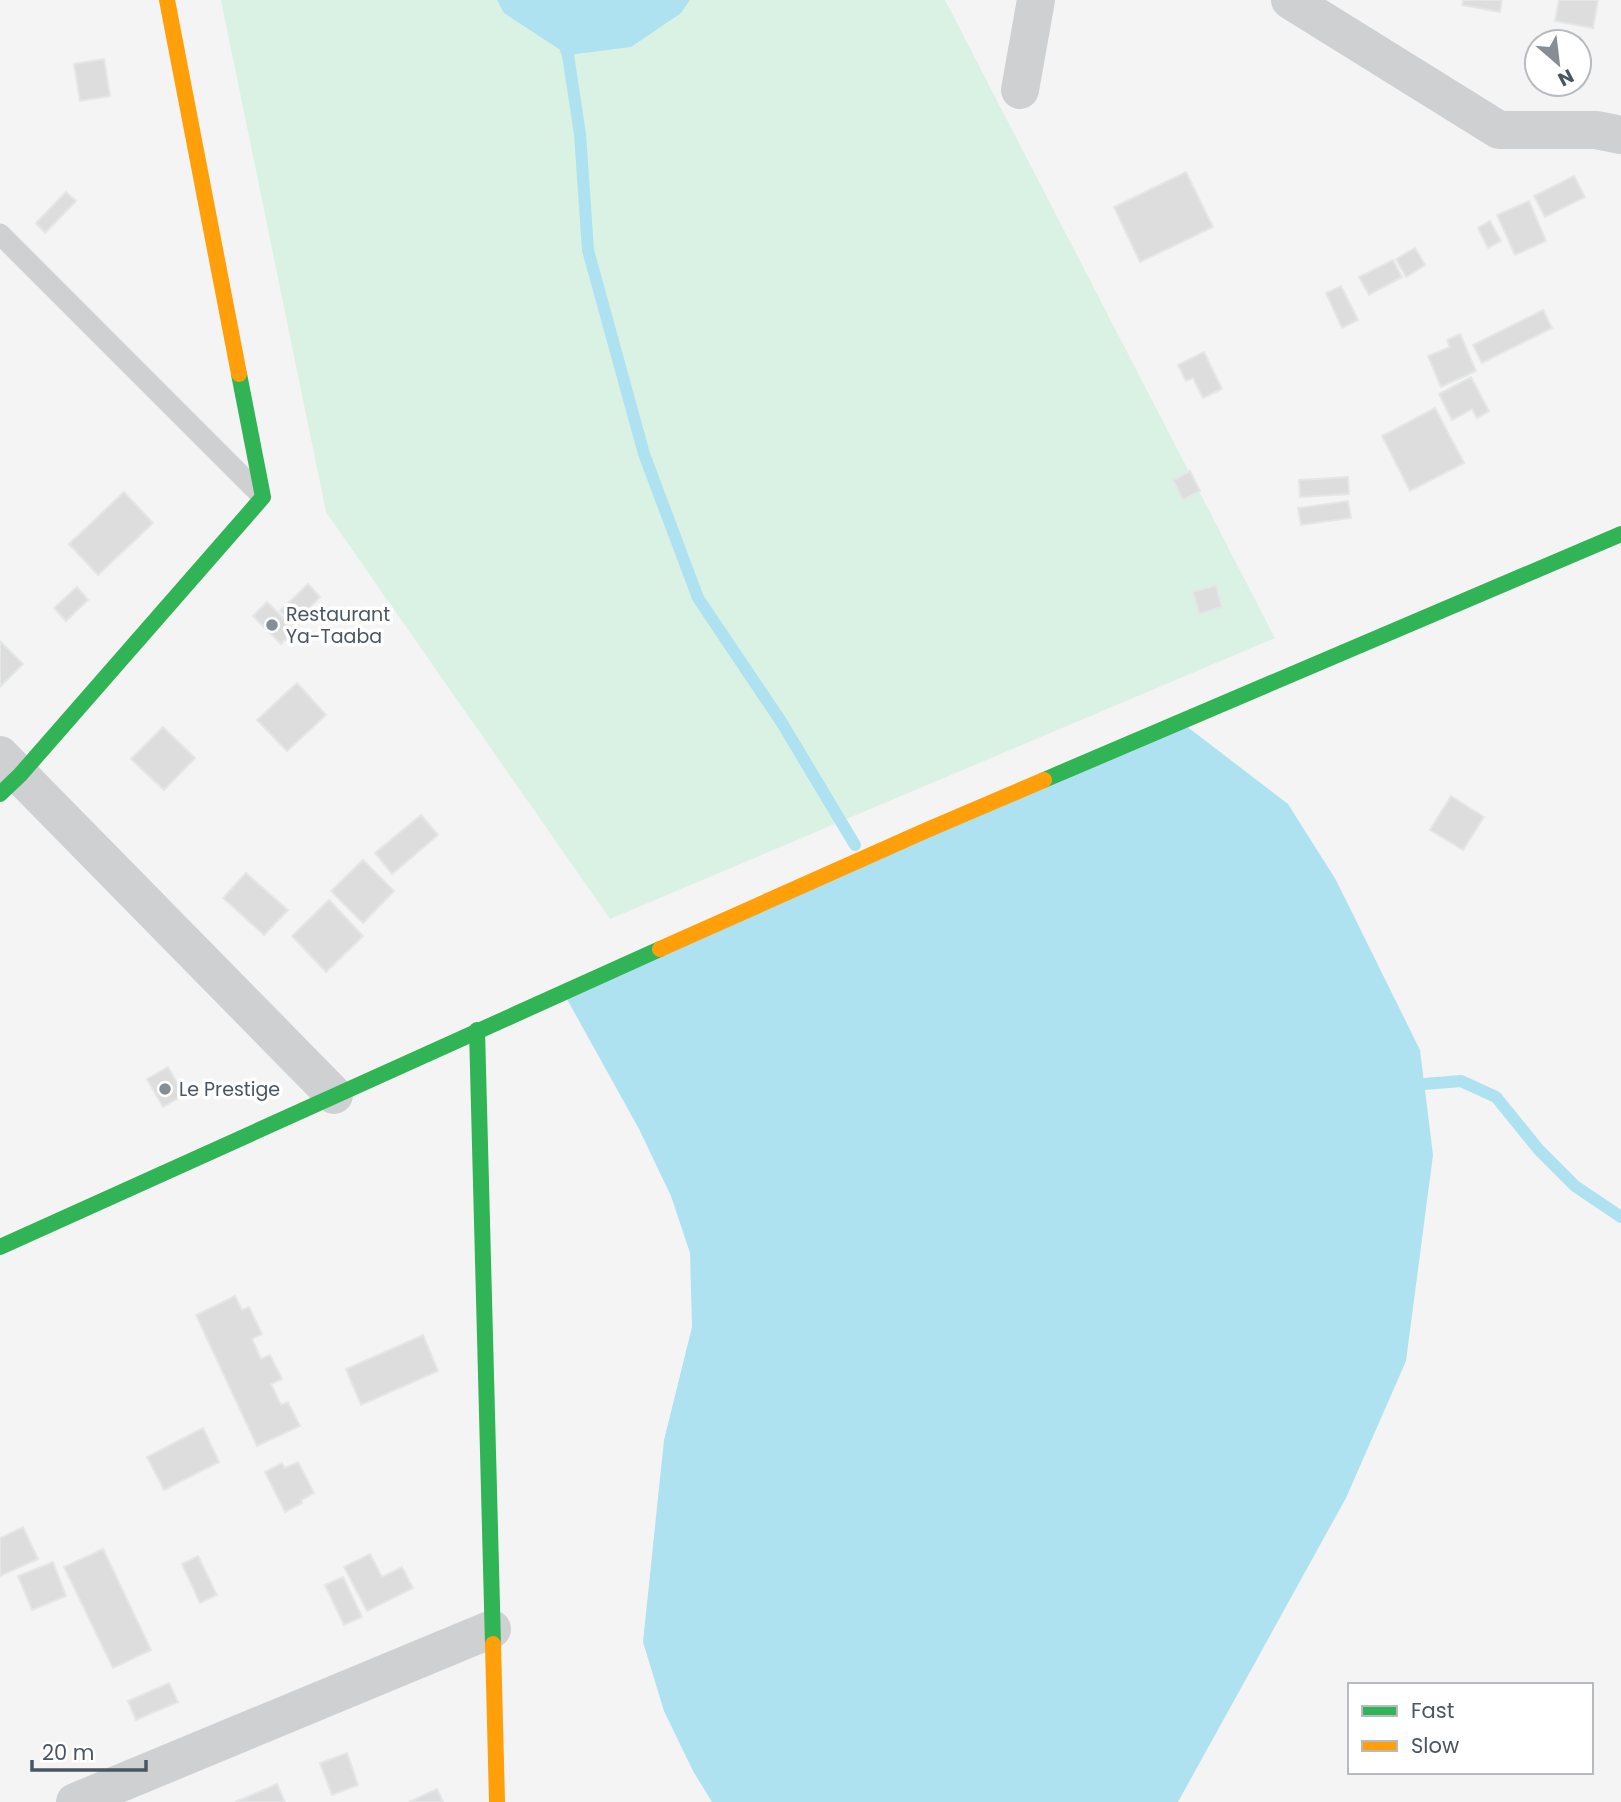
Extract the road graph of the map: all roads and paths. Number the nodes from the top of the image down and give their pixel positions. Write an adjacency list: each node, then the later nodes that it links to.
1 (167, 0): 7 (street)
2 (1036, 0): 4 (street)
3 (1290, 0): 5 (street)
4 (1020, 90)
5 (1621, 135)
6 (0, 234): 7 (lane)
7 (263, 497): 9 (street)
8 (1621, 534): 10 (street)
9 (7, 775): 11 (street)
10 (477, 1030): 11 (street); 13 (street)
11 (334, 1095): 12 (street)
12 (0, 1247)
13 (492, 1629): 14 (street); 15 (street)
14 (75, 1802)
15 (497, 1802)

